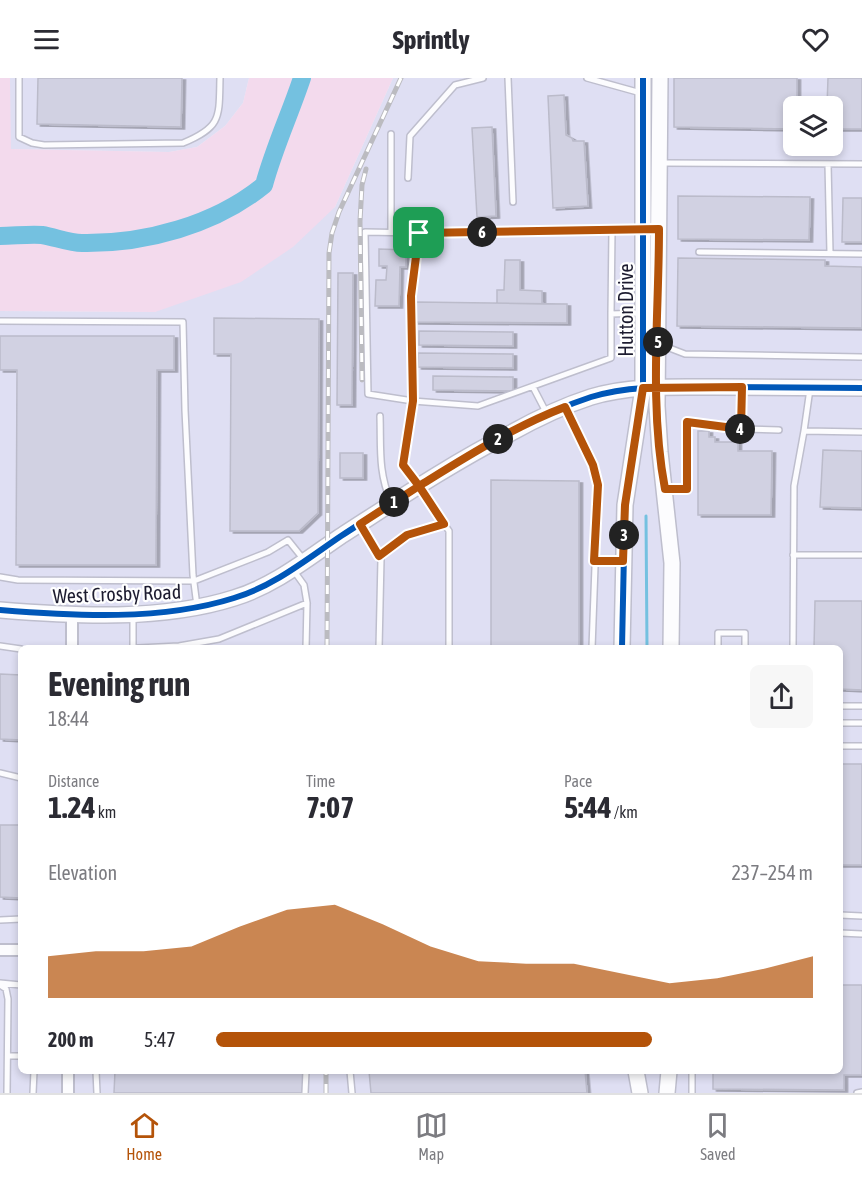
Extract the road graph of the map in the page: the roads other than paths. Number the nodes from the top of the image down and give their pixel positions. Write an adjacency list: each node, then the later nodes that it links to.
1 (19, 78): 2 (lane)
2 (220, 78)
3 (483, 78): 12 (lane)
4 (508, 78): 13 (lane)
5 (587, 78): 6 (lane)
6 (643, 86): 7 (street); 16 (street, Hutton Drive)
7 (660, 86): 9 (street, Hutton Drive)
8 (391, 134): 17 (lane)
9 (659, 163): 10 (lane); 14 (street, Hutton Drive)
10 (828, 164): 11 (lane); 20 (lane)
11 (862, 164)
12 (408, 178)
13 (513, 202)
14 (659, 229): 16 (street); 25 (street, Hutton Drive)
15 (612, 230): 16 (lane); 18 (lane); 23 (lane)
16 (643, 230): 22 (street, Hutton Drive)
17 (391, 232): 18 (lane); 32 (lane)
18 (419, 233): 32 (lane)
19 (699, 252): 20 (lane)
20 (830, 253): 21 (lane)
21 (862, 254)
22 (643, 313): 23 (lane); 30 (street, Hutton Drive)
23 (611, 314): 27 (lane)
24 (0, 321): 52 (lane)
25 (658, 343): 26 (lane); 30 (street, Hutton Drive)
26 (862, 357)
27 (533, 387): 32 (lane); 34 (lane)
28 (742, 387): 29 (street, West Crosby Road); 30 (street, West Crosby Road); 36 (lane)
29 (811, 387): 31 (street, West Crosby Road); 38 (lane)
30 (650, 388): 33 (street, West Crosby Road); 41 (street, Hutton Drive); 49 (street, Hutton Drive)
31 (862, 388)
32 (413, 401): 40 (lane)
33 (565, 407): 34 (street, West Crosby Road); 48 (lane)
34 (547, 414): 40 (street, West Crosby Road)
35 (380, 416): 42 (lane)
36 (741, 429): 37 (lane); 41 (lane)
37 (779, 430)
38 (804, 431): 39 (lane); 45 (lane)
39 (862, 432)
40 (419, 486): 42 (street, West Crosby Road); 44 (lane)
41 (665, 489): 66 (street, Hutton Drive)
42 (391, 504): 43 (street, West Crosby Road)
43 (360, 524): 47 (lane); 50 (street, West Crosby Road)
44 (444, 524): 47 (lane); 63 (lane)
45 (794, 555): 46 (lane); 69 (lane)
46 (862, 555)
47 (379, 556): 62 (lane)
48 (594, 561): 49 (lane); 64 (lane)
49 (623, 561): 65 (street, Hutton Drive)
50 (299, 565): 52 (lane); 53 (lane); 54 (street, West Crosby Road)
51 (0, 577): 52 (lane)
52 (194, 581): 54 (lane)
53 (307, 603): 60 (lane); 61 (lane)
54 (198, 607): 57 (street, West Crosby Road)
55 (0, 610): 56 (street, West Crosby Road)
56 (72, 613): 57 (street, West Crosby Road); 58 (street)
57 (133, 614): 59 (lane)
58 (72, 645)
59 (133, 645)
60 (185, 645)
61 (306, 645)
62 (379, 645)
63 (448, 645)
64 (592, 645)
65 (622, 645)
66 (671, 645)
67 (718, 645): 68 (lane)
68 (745, 645)
69 (793, 645)
70 (0, 646): 71 (lane)
71 (18, 649)
72 (843, 706): 73 (lane)
73 (862, 706)
74 (843, 723): 75 (lane)
75 (862, 723)
76 (843, 746): 77 (lane)
77 (862, 746)
78 (0, 773): 79 (lane)
79 (18, 777)
80 (843, 915): 81 (lane)
81 (862, 916)
82 (18, 919): 83 (lane)
83 (0, 920)
84 (843, 933): 85 (lane)
85 (862, 934)
86 (0, 950): 87 (street)
87 (18, 950)
88 (0, 984): 89 (lane); 90 (lane)
89 (18, 985)
90 (8, 1056): 91 (lane); 101 (lane)
91 (18, 1056)
92 (34, 1074): 102 (lane)
93 (68, 1074): 103 (street)
94 (96, 1074): 104 (lane)
95 (306, 1074): 105 (lane)
96 (350, 1074): 106 (lane)
97 (637, 1074): 107 (street)
98 (669, 1074): 108 (street)
99 (692, 1074): 109 (lane)
100 (862, 1092): 110 (lane)
101 (7, 1093)
102 (33, 1093)
103 (68, 1093)
104 (96, 1093)
105 (305, 1093)
106 (352, 1093)
107 (640, 1093)
108 (667, 1093)
109 (692, 1093)
110 (857, 1093)

